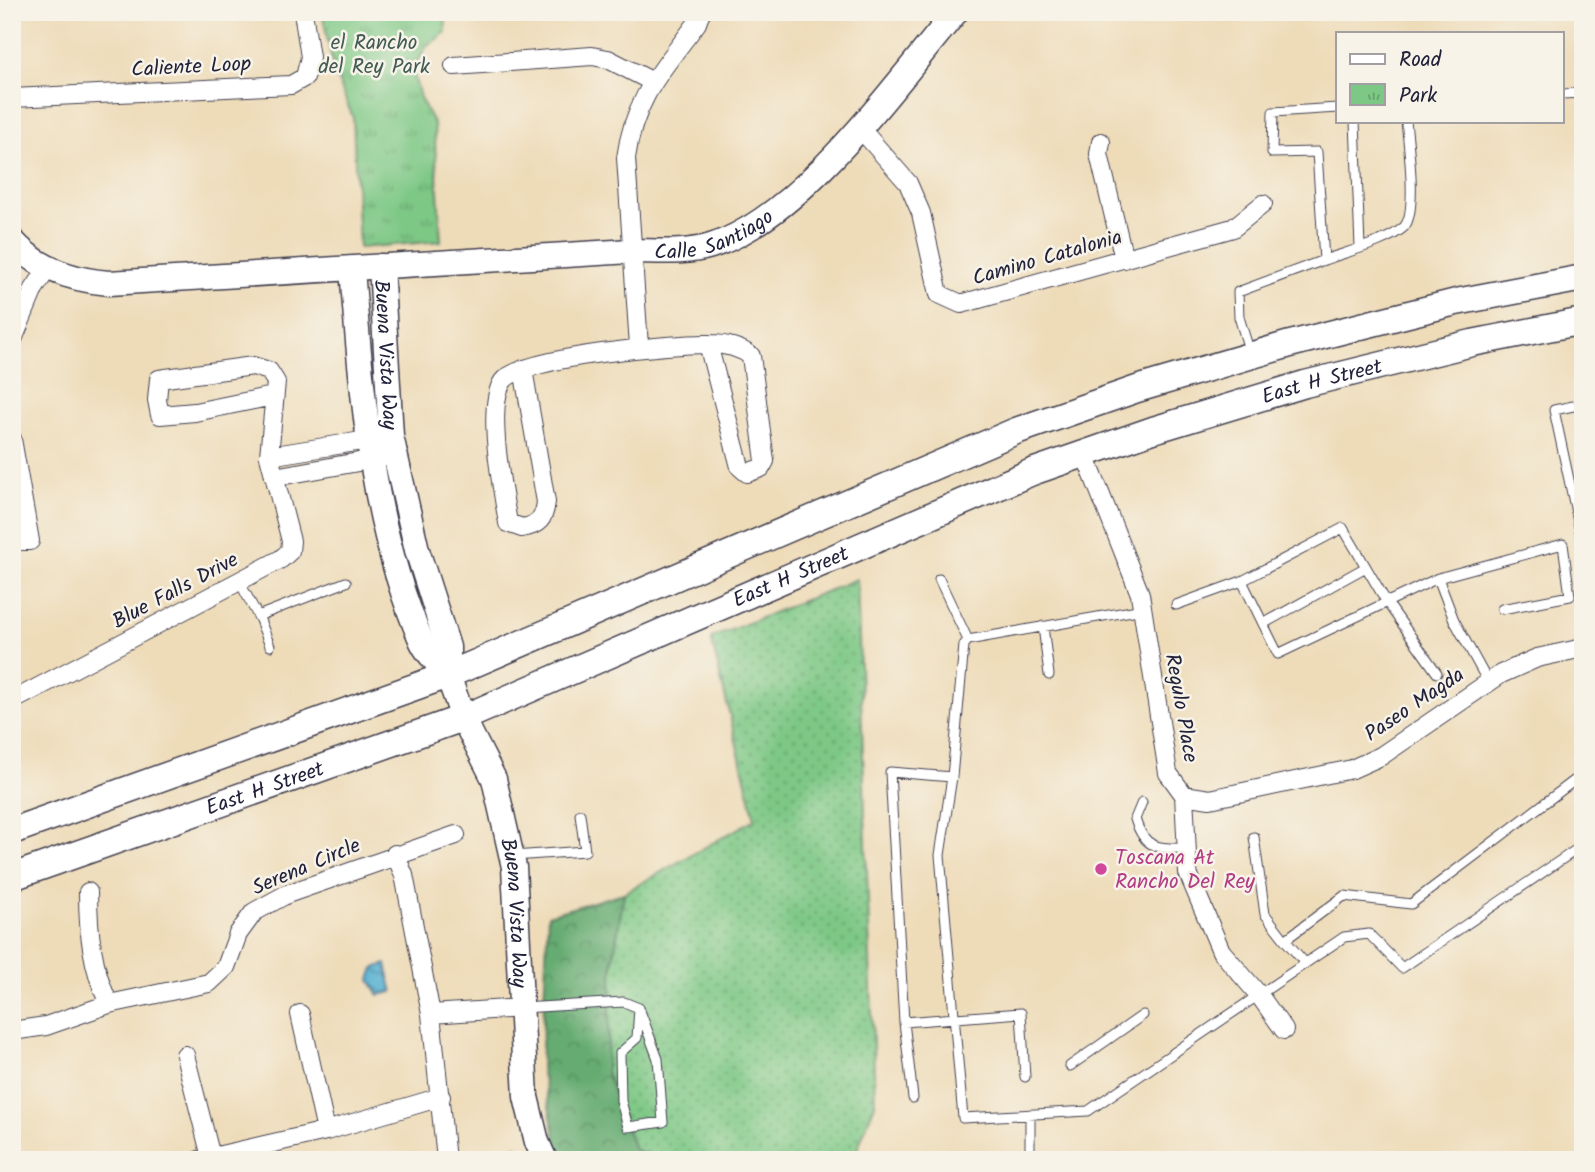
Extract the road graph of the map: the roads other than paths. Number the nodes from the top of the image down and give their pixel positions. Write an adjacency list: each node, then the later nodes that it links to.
1 (303, 12): 8 (street, Caliente Loop)
2 (701, 12): 5 (street)
3 (956, 12): 12 (street, Calle Santiago)
4 (454, 66): 5 (street)
5 (653, 82): 17 (street)
6 (1583, 93): 7 (lane)
7 (1564, 94)
8 (12, 98)
9 (1336, 108): 19 (lane)
10 (1355, 122): 16 (lane)
11 (1406, 122): 16 (lane)
12 (859, 127): 17 (street, Calle Santiago); 18 (street, Camino Catalonia)
13 (1101, 142): 18 (street)
14 (1263, 204): 18 (street, Camino Catalonia)
15 (12, 240): 21 (street, Buena Vista Way)
16 (1360, 247): 19 (lane)
17 (631, 251): 20 (street, Calle Santiago); 27 (street)
18 (1124, 259)
19 (1324, 260): 28 (lane)
20 (381, 266): 22 (street, Buena Vista Way); 33 (street, Buena Vista Way)
21 (48, 268): 22 (street, Buena Vista Way); 25 (street)
22 (352, 269): 33 (street, Buena Vista Way)
23 (1583, 278): 28 (main road, East H Street)
24 (1583, 321): 34 (main road, East H Street)
25 (12, 342)
26 (708, 344): 26 (street); 27 (street)
27 (639, 346): 29 (street)
28 (1251, 355): 58 (main road, East H Street)
29 (523, 369): 29 (street)
30 (273, 396): 30 (street); 35 (street, Blue Falls Drive)
31 (1583, 404): 37 (lane)
32 (12, 439): 38 (street)
33 (382, 448): 35 (street); 36 (street); 58 (street, Buena Vista Way)
34 (1085, 455): 48 (street, Regulo Place); 61 (main road, East H Street)
35 (269, 456): 36 (street, Blue Falls Drive)
36 (274, 477): 43 (street, Blue Falls Drive)
37 (1582, 540): 39 (lane)
38 (12, 541)
39 (1563, 544): 41 (lane); 49 (lane)
40 (1366, 567): 44 (lane); 46 (lane); 51 (lane)
41 (1438, 578): 46 (lane); 59 (lane)
42 (939, 579): 53 (lane)
43 (239, 581): 50 (lane); 60 (street, Blue Falls Drive)
44 (1242, 581): 47 (lane); 51 (lane)
45 (346, 582): 50 (lane)
46 (1386, 601): 51 (lane); 56 (lane)
47 (1176, 605)
48 (1143, 609): 52 (lane); 64 (street, Regulo Place)
49 (1502, 609)
50 (258, 616): 54 (lane)
51 (1263, 624)
52 (1043, 626): 53 (lane); 57 (lane)
53 (968, 640): 63 (lane)
54 (270, 646)
55 (1583, 648): 59 (street, Paseo Magda)
56 (1437, 673)
57 (1049, 674)
58 (449, 675): 61 (street, Buena Vista Way); 67 (main road, East H Street)
59 (1488, 682): 64 (street, Paseo Magda)
60 (12, 701)
61 (463, 718): 73 (street, Buena Vista Way); 74 (main road, East H Street)
62 (1583, 774): 76 (lane)
63 (952, 777): 85 (lane); 86 (lane)
64 (1184, 795): 71 (street, Regulo Place)
65 (1142, 802): 71 (lane)
66 (580, 814): 73 (lane)
67 (12, 831)
68 (456, 835): 72 (street, Serena Circle)
69 (1254, 837): 76 (lane)
70 (1583, 845): 77 (lane)
71 (1185, 848): 78 (street, Regulo Place)
72 (395, 854): 79 (street, Serena Circle); 83 (street)
73 (512, 856): 80 (street, Buena Vista Way)
74 (12, 877)
75 (88, 892): 79 (street)
76 (1285, 940): 77 (lane)
77 (1305, 963): 78 (lane)
78 (1259, 995): 87 (street, Regulo Place); 94 (lane)
79 (108, 1004): 88 (street, Serena Circle)
80 (522, 1008): 81 (lane); 83 (street); 98 (street, Buena Vista Way)
81 (639, 1008): 81 (lane)
82 (300, 1014): 95 (street)
83 (431, 1014): 92 (street)
84 (1143, 1015): 90 (lane)
85 (954, 1017): 86 (lane); 91 (lane); 94 (lane)
86 (904, 1022): 93 (lane)
87 (1284, 1030)
88 (12, 1031)
89 (185, 1055): 96 (street)
90 (1070, 1066)
91 (1025, 1077)
92 (441, 1097): 95 (street); 97 (street)
93 (913, 1098)
94 (1030, 1114): 99 (lane)
95 (326, 1131): 96 (street)
96 (205, 1158)
97 (446, 1160)
98 (545, 1160)
99 (1030, 1160)

